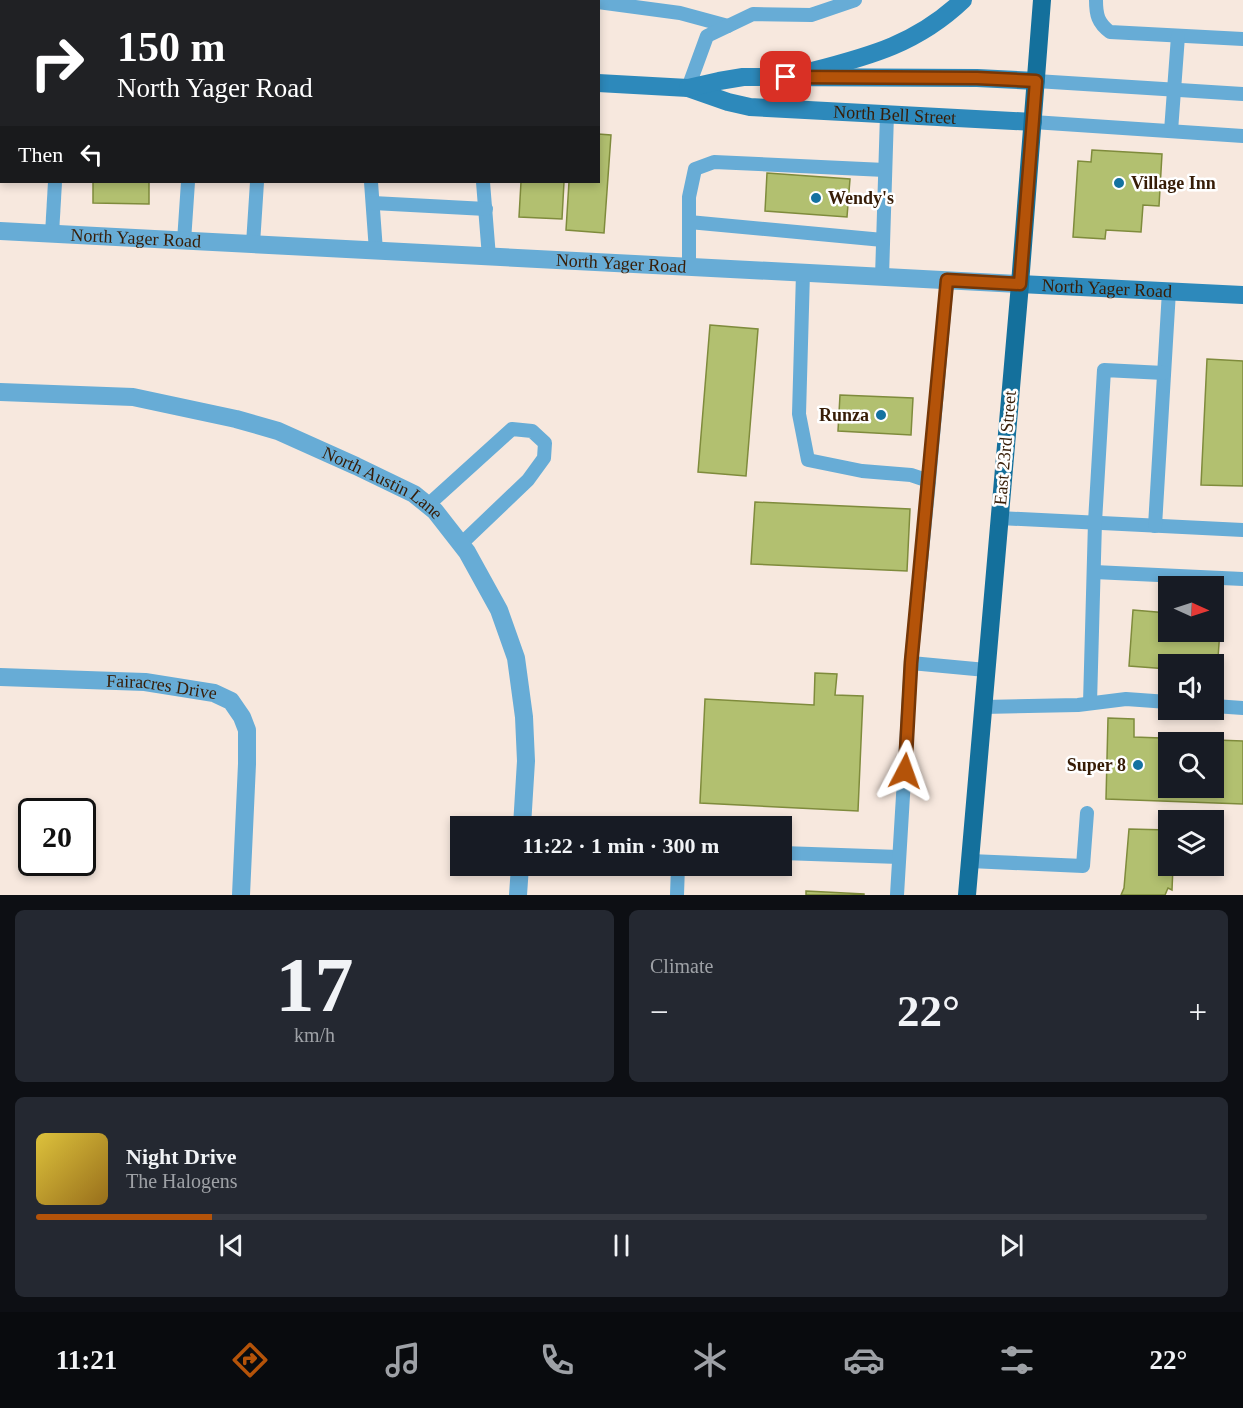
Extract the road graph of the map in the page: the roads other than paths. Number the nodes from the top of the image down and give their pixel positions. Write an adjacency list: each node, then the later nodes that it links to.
1 (799, 0): 7 (lane)
2 (855, 0): 7 (lane)
3 (963, 0): 11 (main road)
4 (1042, 0): 12 (main road, East 23rd Street)
5 (1096, 0): 9 (lane)
6 (600, 1): 8 (lane)
7 (798, 15): 8 (lane)
8 (728, 26): 14 (lane)
9 (1178, 36): 10 (lane); 15 (lane)
10 (1243, 39)
11 (786, 77): 12 (main road, North Bell Street); 14 (main road, North Bell Street)
12 (1036, 81): 15 (lane); 18 (main road, East 23rd Street)
13 (600, 83): 14 (main road, North Bell Street)
14 (688, 88): 17 (main road, North Bell Street)
15 (1174, 90): 16 (lane); 19 (lane)
16 (1243, 94)
17 (887, 114): 18 (main road, North Bell Street); 21 (lane)
18 (1033, 122): 19 (lane); 41 (main road, East 23rd Street)
19 (1172, 131): 20 (lane)
20 (1243, 136)
21 (885, 170): 29 (lane); 32 (lane)
22 (55, 183): 31 (lane)
23 (188, 183): 33 (lane)
24 (257, 183): 34 (lane)
25 (371, 183): 27 (lane)
26 (483, 183): 28 (lane)
27 (373, 203): 28 (lane); 35 (lane)
28 (486, 209): 36 (lane)
29 (689, 222): 32 (lane); 37 (lane)
30 (0, 231): 31 (street, North Yager Road)
31 (52, 234): 33 (street, North Yager Road)
32 (883, 240): 39 (lane)
33 (184, 241): 34 (street, North Yager Road)
34 (253, 244): 35 (street, North Yager Road)
35 (376, 251): 36 (street, North Yager Road)
36 (489, 257): 37 (street, North Yager Road)
37 (689, 267): 38 (street, North Yager Road)
38 (803, 273): 39 (street, North Yager Road); 46 (lane)
39 (882, 277): 40 (street, North Yager Road)
40 (947, 280): 41 (street, North Yager Road); 46 (lane)
41 (1020, 284): 42 (main road, North Yager Road); 48 (main road, East 23rd Street)
42 (1169, 291): 43 (main road, North Yager Road); 44 (lane)
43 (1243, 295)
44 (1164, 373): 49 (lane); 50 (lane)
45 (0, 392): 47 (street, North Austin Lane)
46 (929, 481): 55 (lane)
47 (428, 506): 52 (street, North Austin Lane); 52 (lane)
48 (999, 518): 49 (lane); 56 (main road, East 23rd Street)
49 (1095, 522): 50 (lane); 53 (lane)
50 (1155, 526): 51 (lane)
51 (1243, 530)
52 (461, 544): 64 (street, North Austin Lane)
53 (1094, 572): 54 (lane); 59 (lane)
54 (1243, 579)
55 (911, 663): 56 (lane); 66 (lane)
56 (986, 670): 60 (main road, East 23rd Street)
57 (0, 677): 70 (street, Fairacres Drive)
58 (1158, 701): 59 (lane)
59 (1090, 704): 60 (lane)
60 (983, 706): 67 (main road, East 23rd Street)
61 (1224, 707): 62 (lane)
62 (1243, 708)
63 (1087, 813): 67 (lane)
64 (523, 816)
65 (792, 853): 66 (lane)
66 (899, 857): 73 (lane)
67 (970, 861): 74 (main road, East 23rd Street)
68 (519, 876): 71 (street)
69 (678, 876): 72 (lane)
70 (242, 895)
71 (518, 895)
72 (677, 895)
73 (897, 895)
74 (967, 895)

